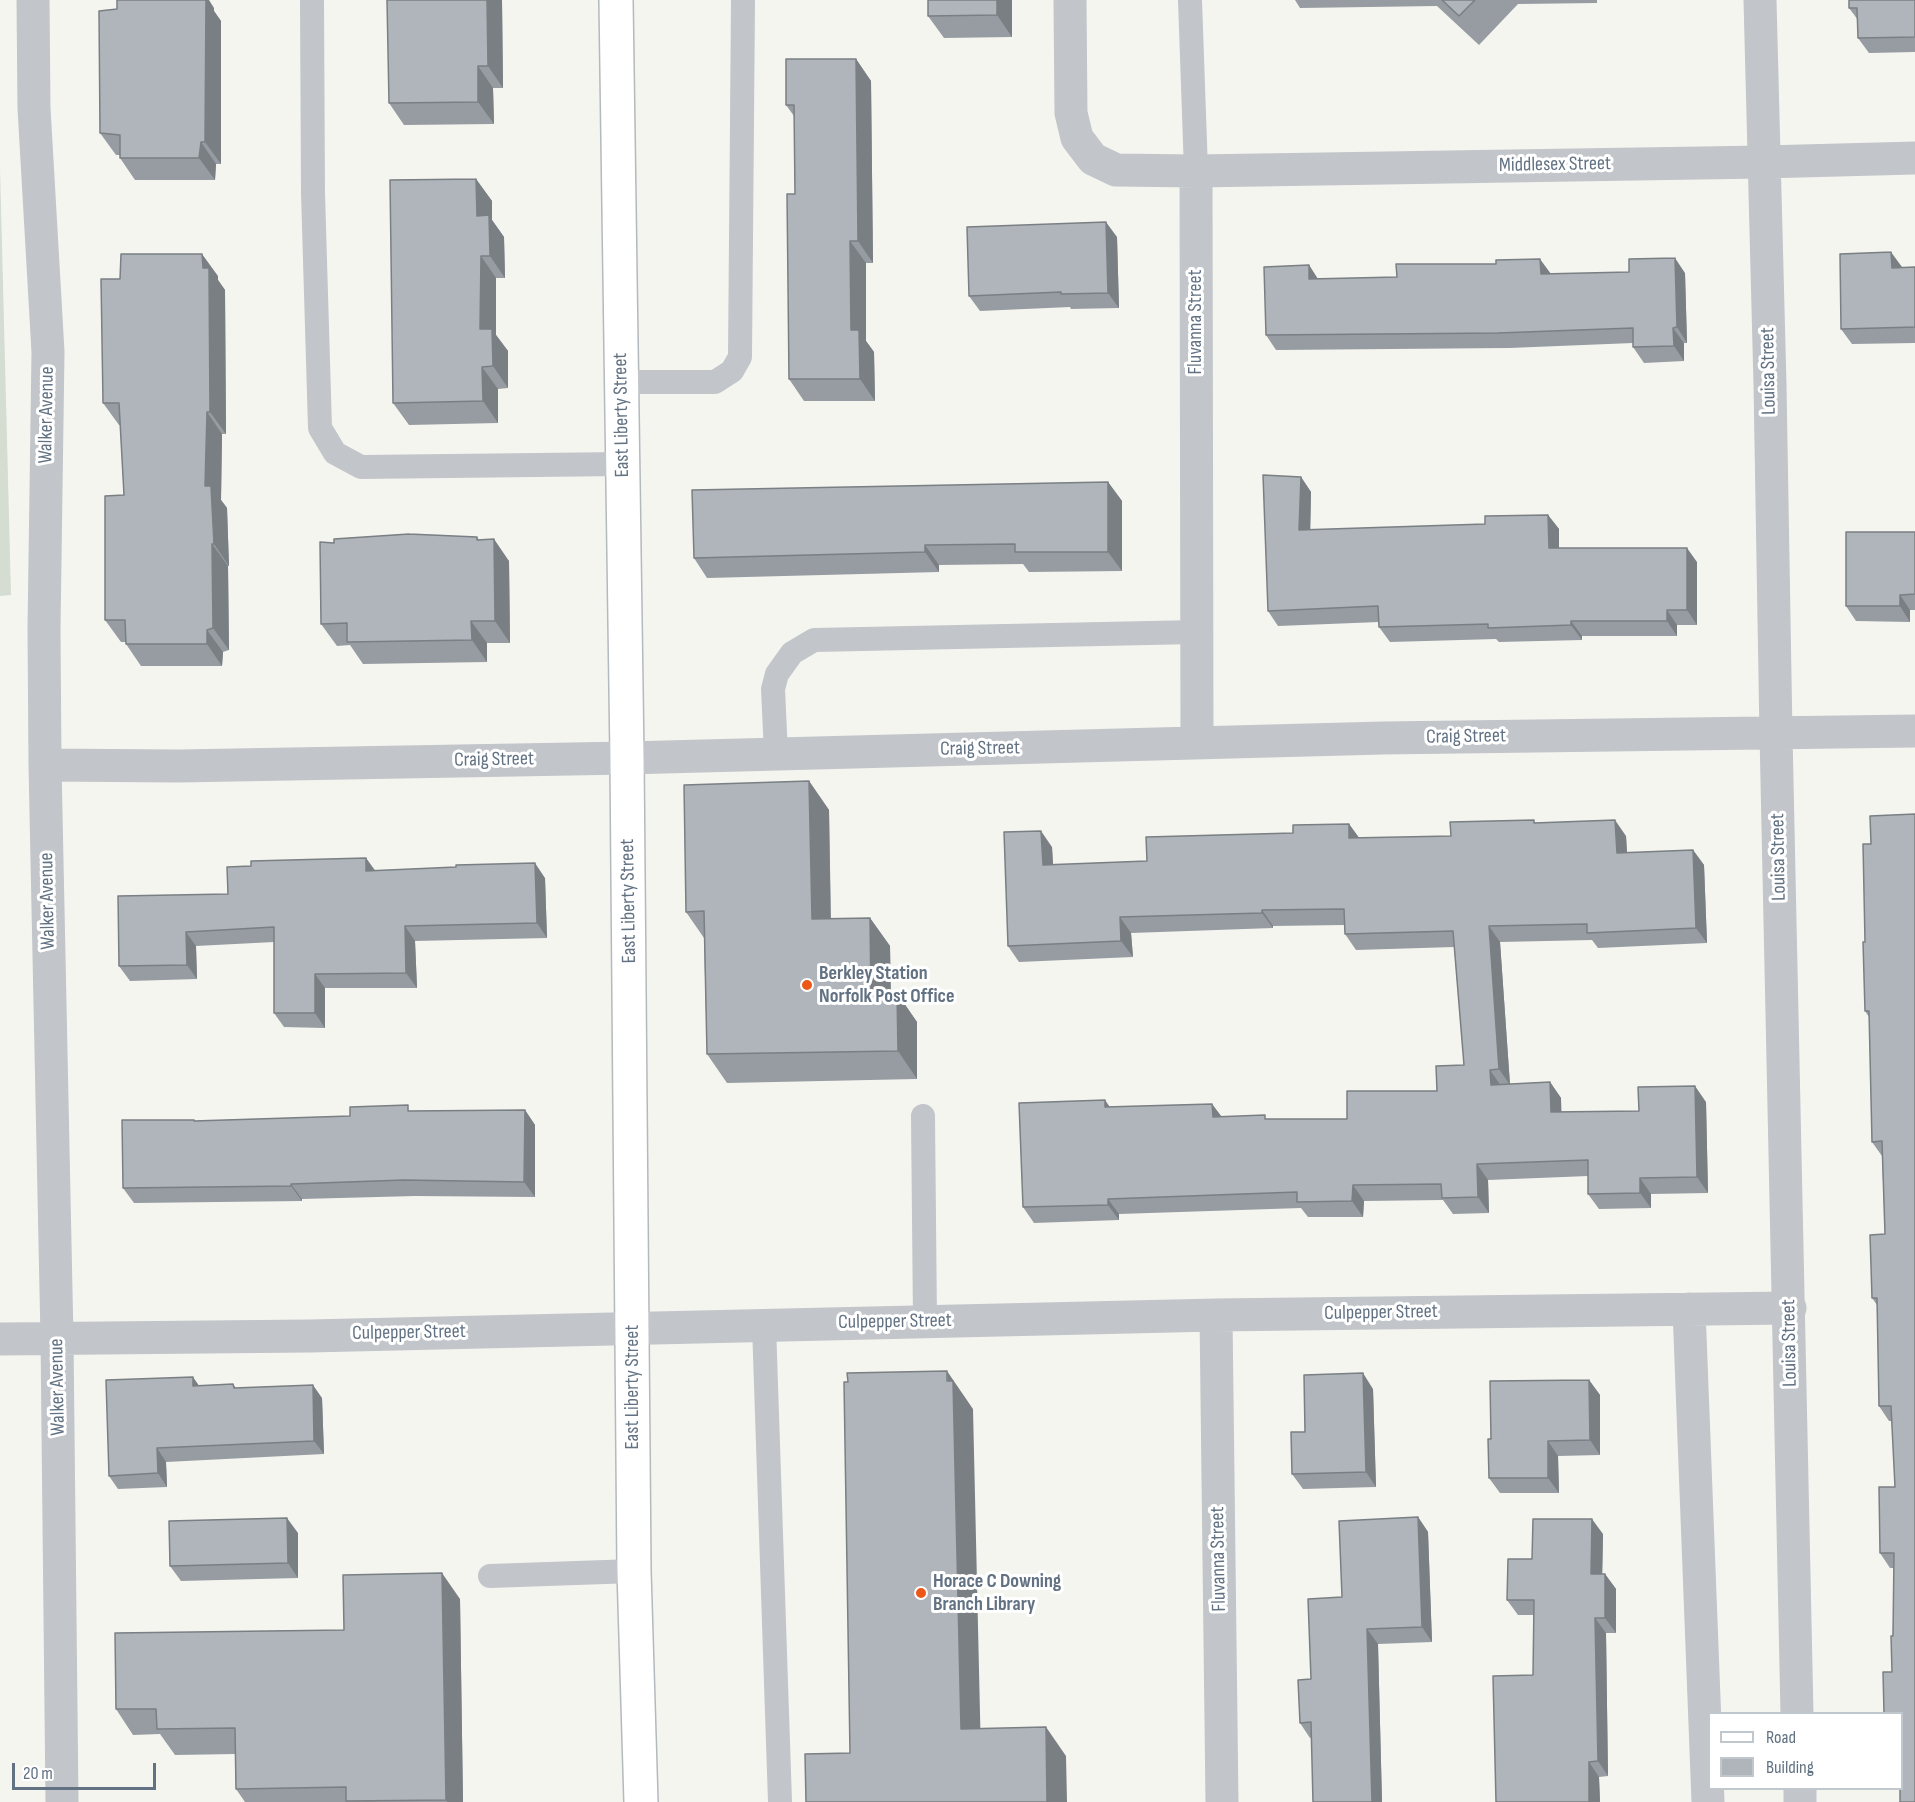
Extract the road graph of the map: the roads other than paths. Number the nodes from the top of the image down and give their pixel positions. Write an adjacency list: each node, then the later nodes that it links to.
1 (33, 0): 19 (street, Walker Avenue)
2 (312, 0): 12 (lane)
3 (616, 0): 11 (main road, East Liberty Street)
4 (743, 0): 11 (lane)
5 (1070, 0): 10 (street)
6 (1190, 0): 10 (lane)
7 (1760, 0): 9 (street, Louisa Street)
8 (1915, 158): 9 (street, Middlesex Street)
9 (1763, 162): 10 (street, Middlesex Street); 15 (street, Louisa Street)
10 (1196, 171): 13 (street, Fluvanna Street)
11 (622, 382): 12 (main road, East Liberty Street)
12 (623, 464): 18 (main road, East Liberty Street)
13 (1197, 632): 16 (street, Fluvanna Street); 17 (lane)
14 (1915, 730): 15 (street, Craig Street)
15 (1776, 734): 16 (street, Craig Street); 21 (street, Louisa Street)
16 (1197, 743): 17 (street, Craig Street)
17 (776, 754): 18 (street, Craig Street)
18 (627, 758): 19 (street, Craig Street); 26 (main road, East Liberty Street)
19 (45, 765): 27 (street, Walker Avenue)
20 (922, 1116): 24 (lane)
21 (1790, 1308): 22 (street, Culpepper Street); 31 (street, Louisa Street)
22 (1689, 1309): 23 (street, Culpepper Street); 36 (street)
23 (1216, 1315): 24 (street, Culpepper Street); 35 (street, Fluvanna Street)
24 (925, 1322): 25 (street, Culpepper Street)
25 (764, 1325): 26 (street, Culpepper Street); 34 (lane)
26 (633, 1328): 27 (street, Culpepper Street); 29 (main road, East Liberty Street)
27 (57, 1338): 28 (street, Culpepper Street); 32 (street, Walker Avenue)
28 (0, 1340)
29 (634, 1571): 30 (lane); 33 (main road, East Liberty Street)
30 (490, 1576)
31 (1797, 1712)
32 (62, 1802)
33 (641, 1802)
34 (780, 1802)
35 (1222, 1802)
36 (1708, 1802)

